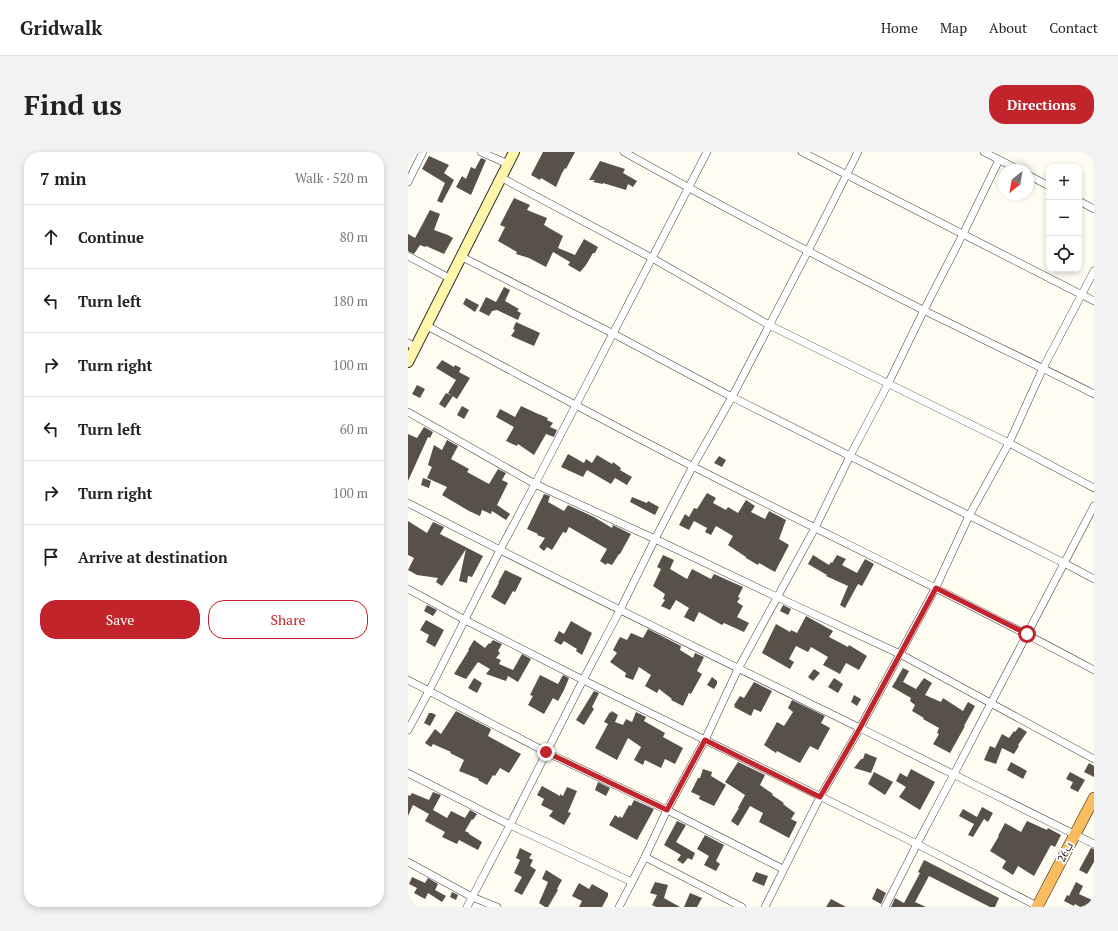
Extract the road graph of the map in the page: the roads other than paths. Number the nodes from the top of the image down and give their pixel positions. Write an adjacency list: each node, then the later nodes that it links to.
1 (423, 152): 15 (street)
2 (481, 152): 10 (street)
3 (514, 152): 10 (main road)
4 (624, 152): 17 (street)
5 (707, 152): 17 (street)
6 (802, 152): 12 (street)
7 (858, 152): 12 (street)
8 (984, 152): 9 (street)
9 (999, 160): 11 (street); 20 (street)
10 (508, 164): 13 (main road)
11 (1007, 164)
12 (846, 174): 20 (street); 21 (street)
13 (502, 178): 23 (main road); 24 (street)
14 (1034, 178): 16 (street)
15 (408, 182)
16 (1046, 184)
17 (689, 188): 21 (street); 24 (street)
18 (1082, 203): 19 (street)
19 (1094, 209)
20 (963, 234): 27 (street); 29 (street)
21 (808, 251): 29 (street); 30 (street)
22 (408, 256): 26 (street)
23 (462, 257): 26 (main road); 32 (street)
24 (652, 258): 30 (street); 32 (street)
25 (1094, 271): 27 (street)
26 (451, 278): 31 (main road)
27 (1081, 294): 28 (street); 35 (street)
28 (1094, 301)
29 (924, 310): 35 (street); 36 (street)
30 (770, 325): 36 (street); 38 (street)
31 (427, 326): 33 (main road); 39 (street)
32 (612, 334): 38 (street); 39 (street)
33 (412, 345): 34 (main road)
34 (408, 362)
35 (1043, 368): 37 (street); 41 (street)
36 (888, 384): 41 (street); 42 (street)
37 (1094, 394)
38 (732, 397): 42 (street); 43 (street)
39 (576, 404): 43 (street); 44 (street)
40 (408, 412): 44 (street)
41 (1009, 443): 45 (street); 48 (street)
42 (850, 456): 48 (street); 49 (street)
43 (693, 466): 49 (street); 50 (street)
44 (535, 484): 50 (street); 51 (street)
45 (1094, 488)
46 (408, 503): 51 (street)
47 (1094, 506): 52 (street)
48 (969, 516): 52 (street); 54 (street)
49 (815, 528): 54 (street); 56 (street)
50 (655, 539): 56 (street); 57 (street)
51 (500, 550): 57 (street); 58 (street)
52 (1064, 563): 53 (street); 59 (street)
53 (1094, 579)
54 (936, 588): 59 (street); 60 (street)
55 (408, 589): 58 (street)
56 (777, 598): 60 (street); 61 (street)
57 (620, 610): 61 (street); 64 (street)
58 (465, 620): 64 (street); 65 (street)
59 (1027, 634): 62 (street); 66 (street)
60 (900, 654): 66 (street); 67 (street)
61 (738, 669): 67 (street); 69 (street)
62 (1094, 670)
63 (408, 680): 65 (street)
64 (583, 680): 69 (street); 70 (street)
65 (429, 691): 68 (street); 70 (street)
66 (991, 703): 71 (street); 73 (street)
67 (860, 728): 73 (street); 74 (street)
68 (408, 730)
69 (705, 740): 74 (street); 76 (street)
70 (546, 752): 76 (street); 77 (street)
71 (1094, 759)
72 (408, 773): 77 (street)
73 (954, 774): 78 (street); 79 (street)
74 (820, 797): 79 (street); 83 (street)
75 (1094, 798): 78 (highway, 26ب)
76 (667, 810): 81 (street); 83 (street)
77 (510, 824): 84 (street); 85 (street)
78 (1075, 835): 80 (street); 92 (highway, 26ب)
79 (917, 844): 91 (street); 92 (street)
80 (1094, 844)
81 (645, 858): 84 (street); 89 (street)
82 (408, 862): 85 (street)
83 (784, 869): 90 (street)
84 (632, 882): 88 (street)
85 (472, 896): 86 (street); 87 (street)
86 (467, 907)
87 (497, 907)
88 (620, 907)
89 (742, 907)
90 (765, 907)
91 (885, 907)
92 (1037, 907)

